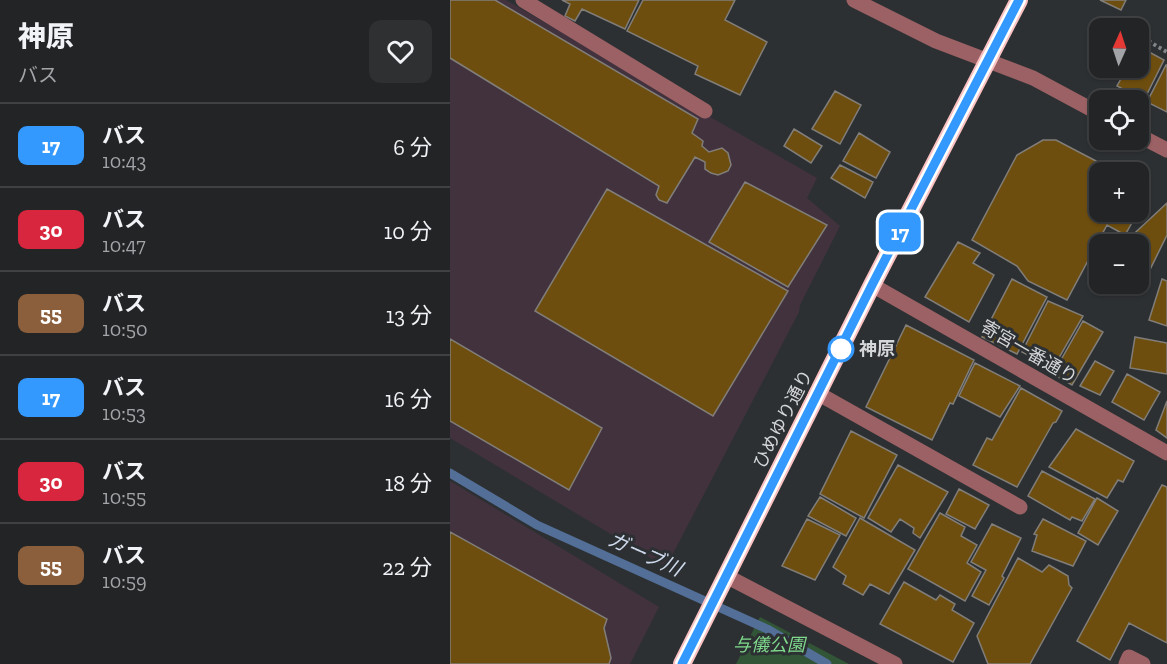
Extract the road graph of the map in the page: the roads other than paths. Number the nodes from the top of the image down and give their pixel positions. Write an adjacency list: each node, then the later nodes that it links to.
1 (523, 0): 6 (street)
2 (854, 0): 4 (street)
3 (1019, 0): 4 (highway, ひめゆり通り)
4 (987, 61): 5 (street); 9 (highway, ひめゆり通り)
5 (1089, 108)
6 (705, 111)
7 (1149, 141): 8 (street)
8 (1167, 150)
9 (872, 285): 10 (highway, ひめゆり通り); 11 (street, 寄宮一番通り)
10 (819, 394): 12 (street); 13 (highway, ひめゆり通り)
11 (1167, 453)
12 (1020, 507)
13 (723, 583): 14 (highway, ひめゆり通り); 15 (street)
14 (682, 664)
15 (895, 664)
16 (1126, 664): 17 (street)
17 (1143, 664)

